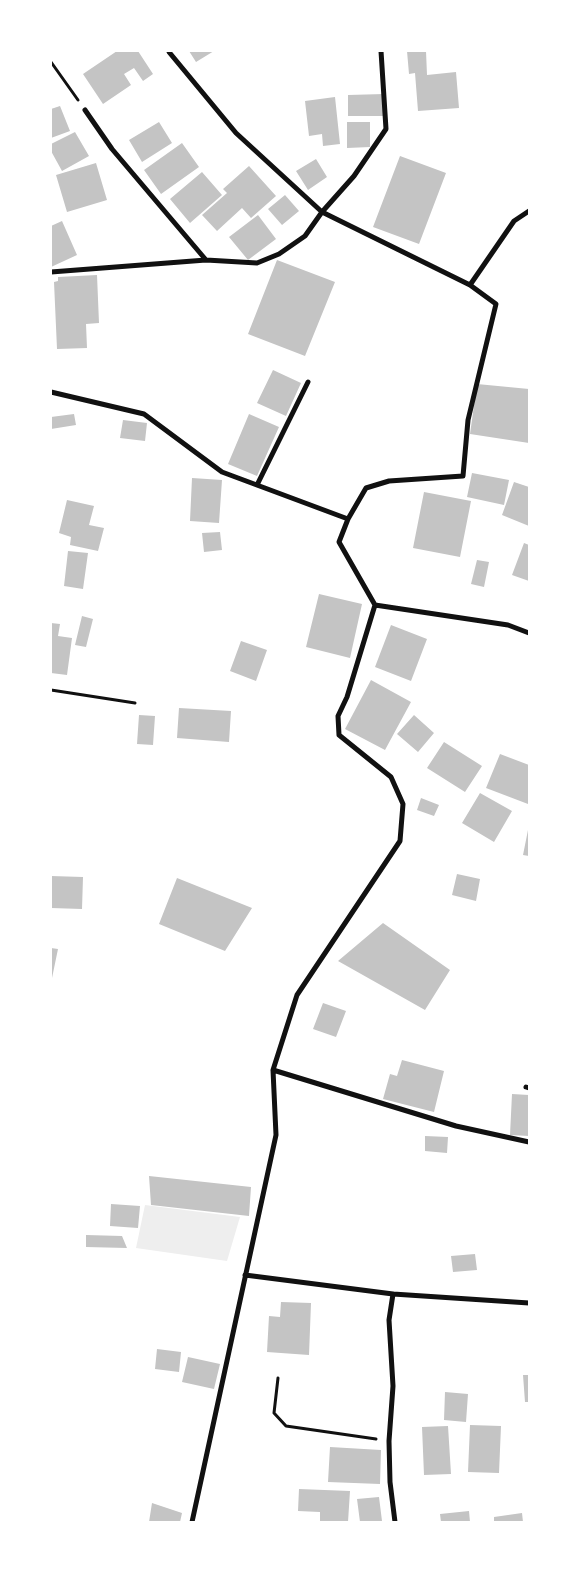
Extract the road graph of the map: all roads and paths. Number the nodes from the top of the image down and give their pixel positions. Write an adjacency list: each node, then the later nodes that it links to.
1 (381, 51): 6 (street)
2 (169, 52): 6 (street)
3 (51, 62): 4 (path)
4 (85, 110): 7 (street)
5 (529, 211): 9 (street)
6 (322, 212): 7 (street); 9 (street)
7 (206, 260): 8 (street)
8 (51, 272)
9 (470, 285): 13 (street)
10 (308, 382): 12 (street)
11 (51, 392): 12 (street)
12 (257, 485): 13 (street)
13 (348, 518): 14 (street)
14 (375, 605): 15 (street); 18 (street)
15 (529, 632)
16 (51, 690): 17 (path)
17 (135, 703)
18 (273, 1070): 19 (street); 20 (street)
19 (529, 1142)
20 (245, 1275): 21 (street); 25 (street)
21 (393, 1294): 22 (street); 24 (street)
22 (529, 1304)
23 (278, 1378): 24 (path)
24 (389, 1441): 26 (street)
25 (192, 1522)
26 (395, 1522)

